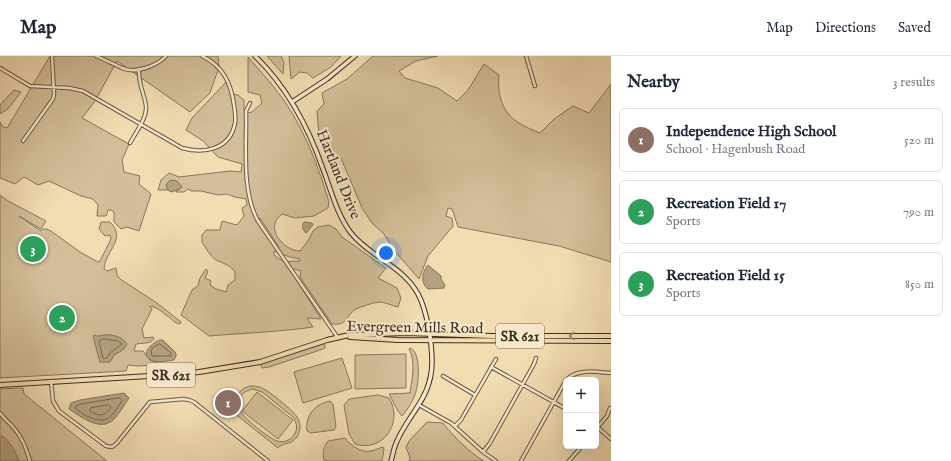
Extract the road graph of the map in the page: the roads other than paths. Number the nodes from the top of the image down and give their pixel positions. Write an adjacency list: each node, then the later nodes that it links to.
1 (52, 56): 11 (street)
2 (96, 56): 9 (street)
3 (166, 56): 9 (street)
4 (202, 56): 14 (street)
5 (255, 56): 12 (main road, Hartland Drive)
6 (354, 56): 12 (main road)
7 (526, 56): 10 (street)
8 (0, 68): 11 (street)
9 (139, 69): 14 (street)
10 (535, 86)
11 (54, 88): 14 (street); 15 (street)
12 (292, 102): 17 (main road, Hartland Drive)
13 (250, 103): 19 (street)
14 (141, 124): 16 (street)
15 (23, 141)
16 (130, 143)
17 (428, 334): 18 (main road, Evergreen Mills Road / SR 621, one-way to 17); 19 (main road, Evergreen Mills Road / SR 621); 20 (main road); 21 (main road, Hartland Drive)
18 (611, 336)
19 (338, 338): 20 (main road, Evergreen Mills Road / SR 621); 29 (main road, Evergreen Mills Road / SR 621)
20 (363, 338): 21 (main road, Evergreen Mills Road / SR 621)
21 (429, 341): 22 (main road, Evergreen Mills Road / SR 621); 35 (main road, Hartland Drive)
22 (611, 341)
23 (536, 358): 31 (street)
24 (496, 359): 25 (street)
25 (491, 367): 31 (street); 33 (street)
26 (611, 373): 28 (street)
27 (442, 376): 33 (street)
28 (570, 377)
29 (51, 382): 30 (main road, Evergreen Mills Road / SR 621); 47 (street)
30 (0, 385)
31 (523, 385): 34 (street); 44 (street)
32 (563, 385): 34 (street)
33 (476, 395): 40 (street)
34 (553, 402): 36 (street); 49 (street)
35 (420, 405): 40 (street); 45 (main road, Hartland Drive)
36 (563, 407)
37 (610, 408): 39 (street)
38 (0, 413): 46 (street)
39 (599, 425)
40 (455, 426): 44 (street)
41 (599, 429): 42 (street)
42 (611, 438)
43 (579, 449): 50 (street)
44 (483, 452): 48 (street)
45 (392, 460)
46 (30, 461)
47 (268, 461)
48 (496, 461)
49 (520, 461)
50 (569, 461)

